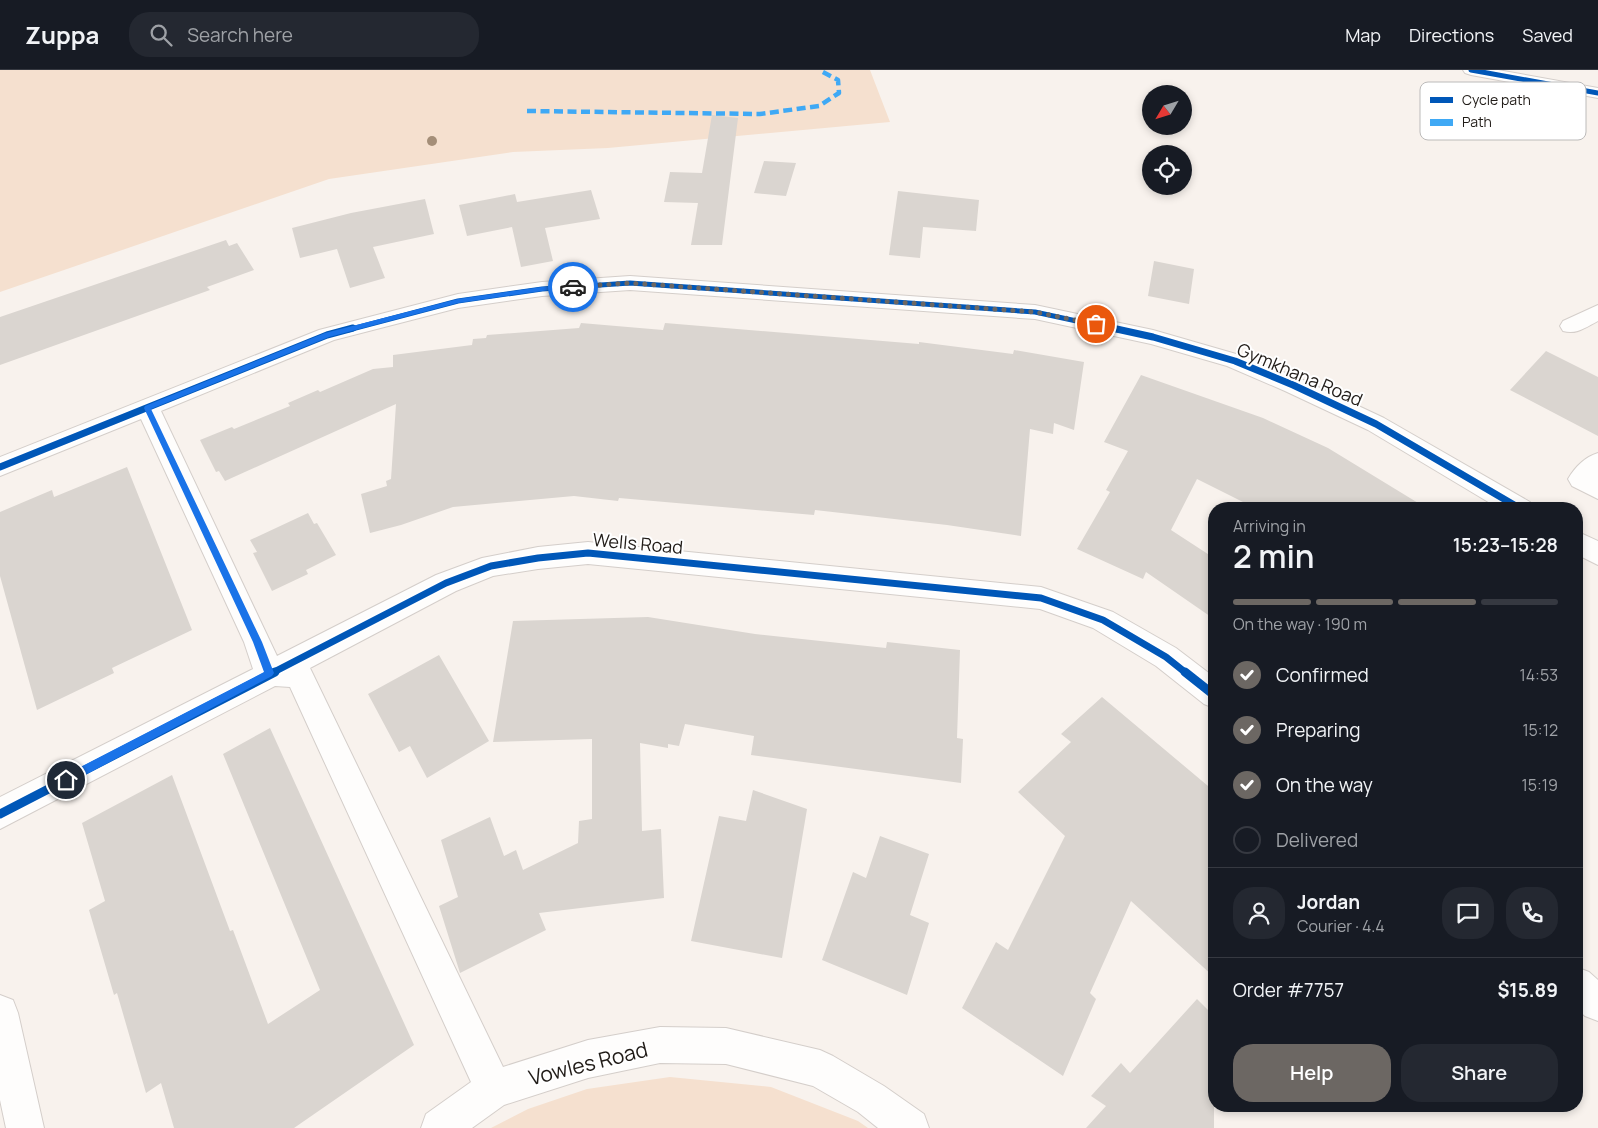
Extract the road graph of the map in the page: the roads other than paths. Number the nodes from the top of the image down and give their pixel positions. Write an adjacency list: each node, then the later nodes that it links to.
1 (1471, 70): 4 (street)
2 (1555, 70): 3 (street)
3 (1598, 78)
4 (1537, 82)
5 (1598, 312): 6 (street)
6 (1571, 326)
7 (147, 408): 9 (street, Gymkhana Road); 11 (street, Gymkhana Road); 14 (street)
8 (1598, 462): 10 (street)
9 (0, 467)
10 (1589, 484)
11 (1509, 502)
12 (1583, 545): 13 (street)
13 (1598, 554)
14 (269, 673): 15 (street, Wells Road); 16 (street, Wells Road); 20 (street)
15 (1208, 691)
16 (0, 814)
17 (1583, 991): 18 (street)
18 (1598, 1003)
19 (0, 1013): 21 (street)
20 (494, 1089): 22 (street, Vowles Road); 23 (street, Vowles Road)
21 (25, 1128)
22 (440, 1128)
23 (910, 1128)

